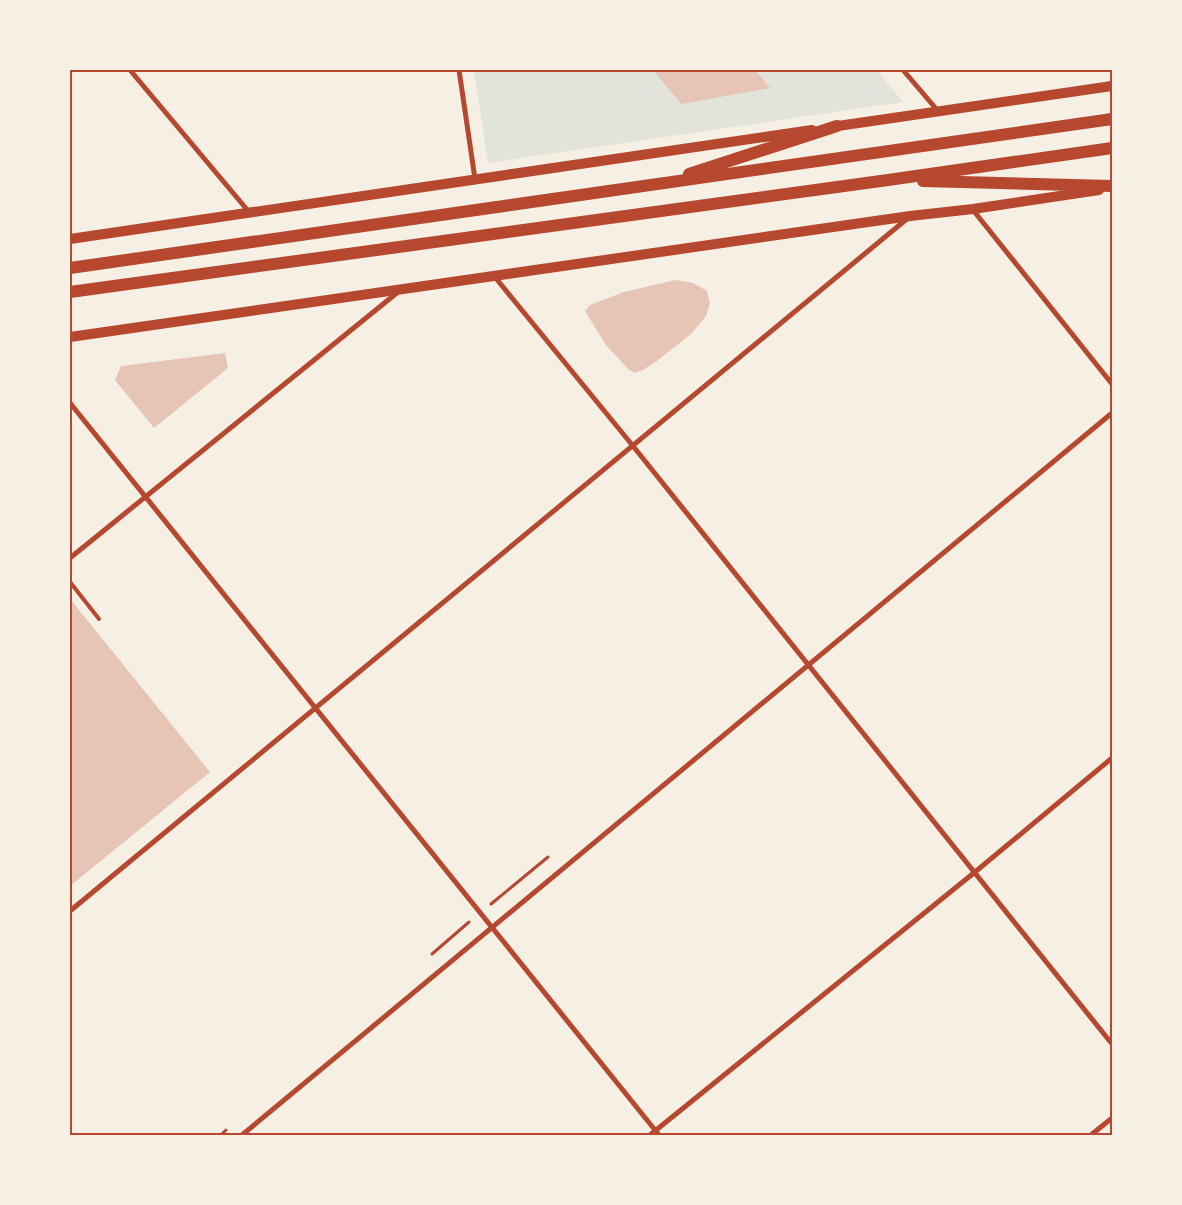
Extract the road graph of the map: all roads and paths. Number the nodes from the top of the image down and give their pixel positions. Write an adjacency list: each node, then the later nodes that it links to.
1 (130, 70): 14 (street)
2 (459, 70): 9 (street)
3 (903, 70): 5 (street)
4 (1112, 86): 5 (main road)
5 (938, 111): 7 (main road)
6 (1112, 119): 11 (main road)
7 (837, 126): 9 (main road); 11 (main road)
8 (1112, 148): 10 (main road)
9 (475, 180): 14 (main road)
10 (888, 180): 12 (main road); 20 (main road)
11 (656, 184): 17 (main road)
12 (1112, 187): 13 (main road)
13 (973, 210): 15 (main road); 22 (street)
14 (249, 213): 16 (main road)
15 (910, 216): 18 (main road); 25 (street)
16 (70, 238)
17 (70, 268)
18 (494, 276): 19 (main road); 25 (street)
19 (400, 290): 21 (main road); 26 (street)
20 (70, 292)
21 (70, 336)
22 (1112, 384)
23 (70, 403): 26 (street)
24 (1112, 413): 30 (street)
25 (633, 446): 30 (street); 31 (street)
26 (145, 496): 27 (street); 31 (street)
27 (70, 558)
28 (70, 582): 29 (lane)
29 (99, 619)
30 (808, 665): 33 (street); 35 (street)
31 (315, 708): 34 (street); 35 (street)
32 (1112, 758): 33 (street)
33 (974, 872): 36 (street); 38 (street)
34 (70, 911)
35 (492, 928): 38 (street); 39 (street)
36 (1112, 1044)
37 (1112, 1118): 41 (street)
38 (658, 1133): 40 (street)
39 (242, 1135)
40 (650, 1135)
41 (1091, 1135)

